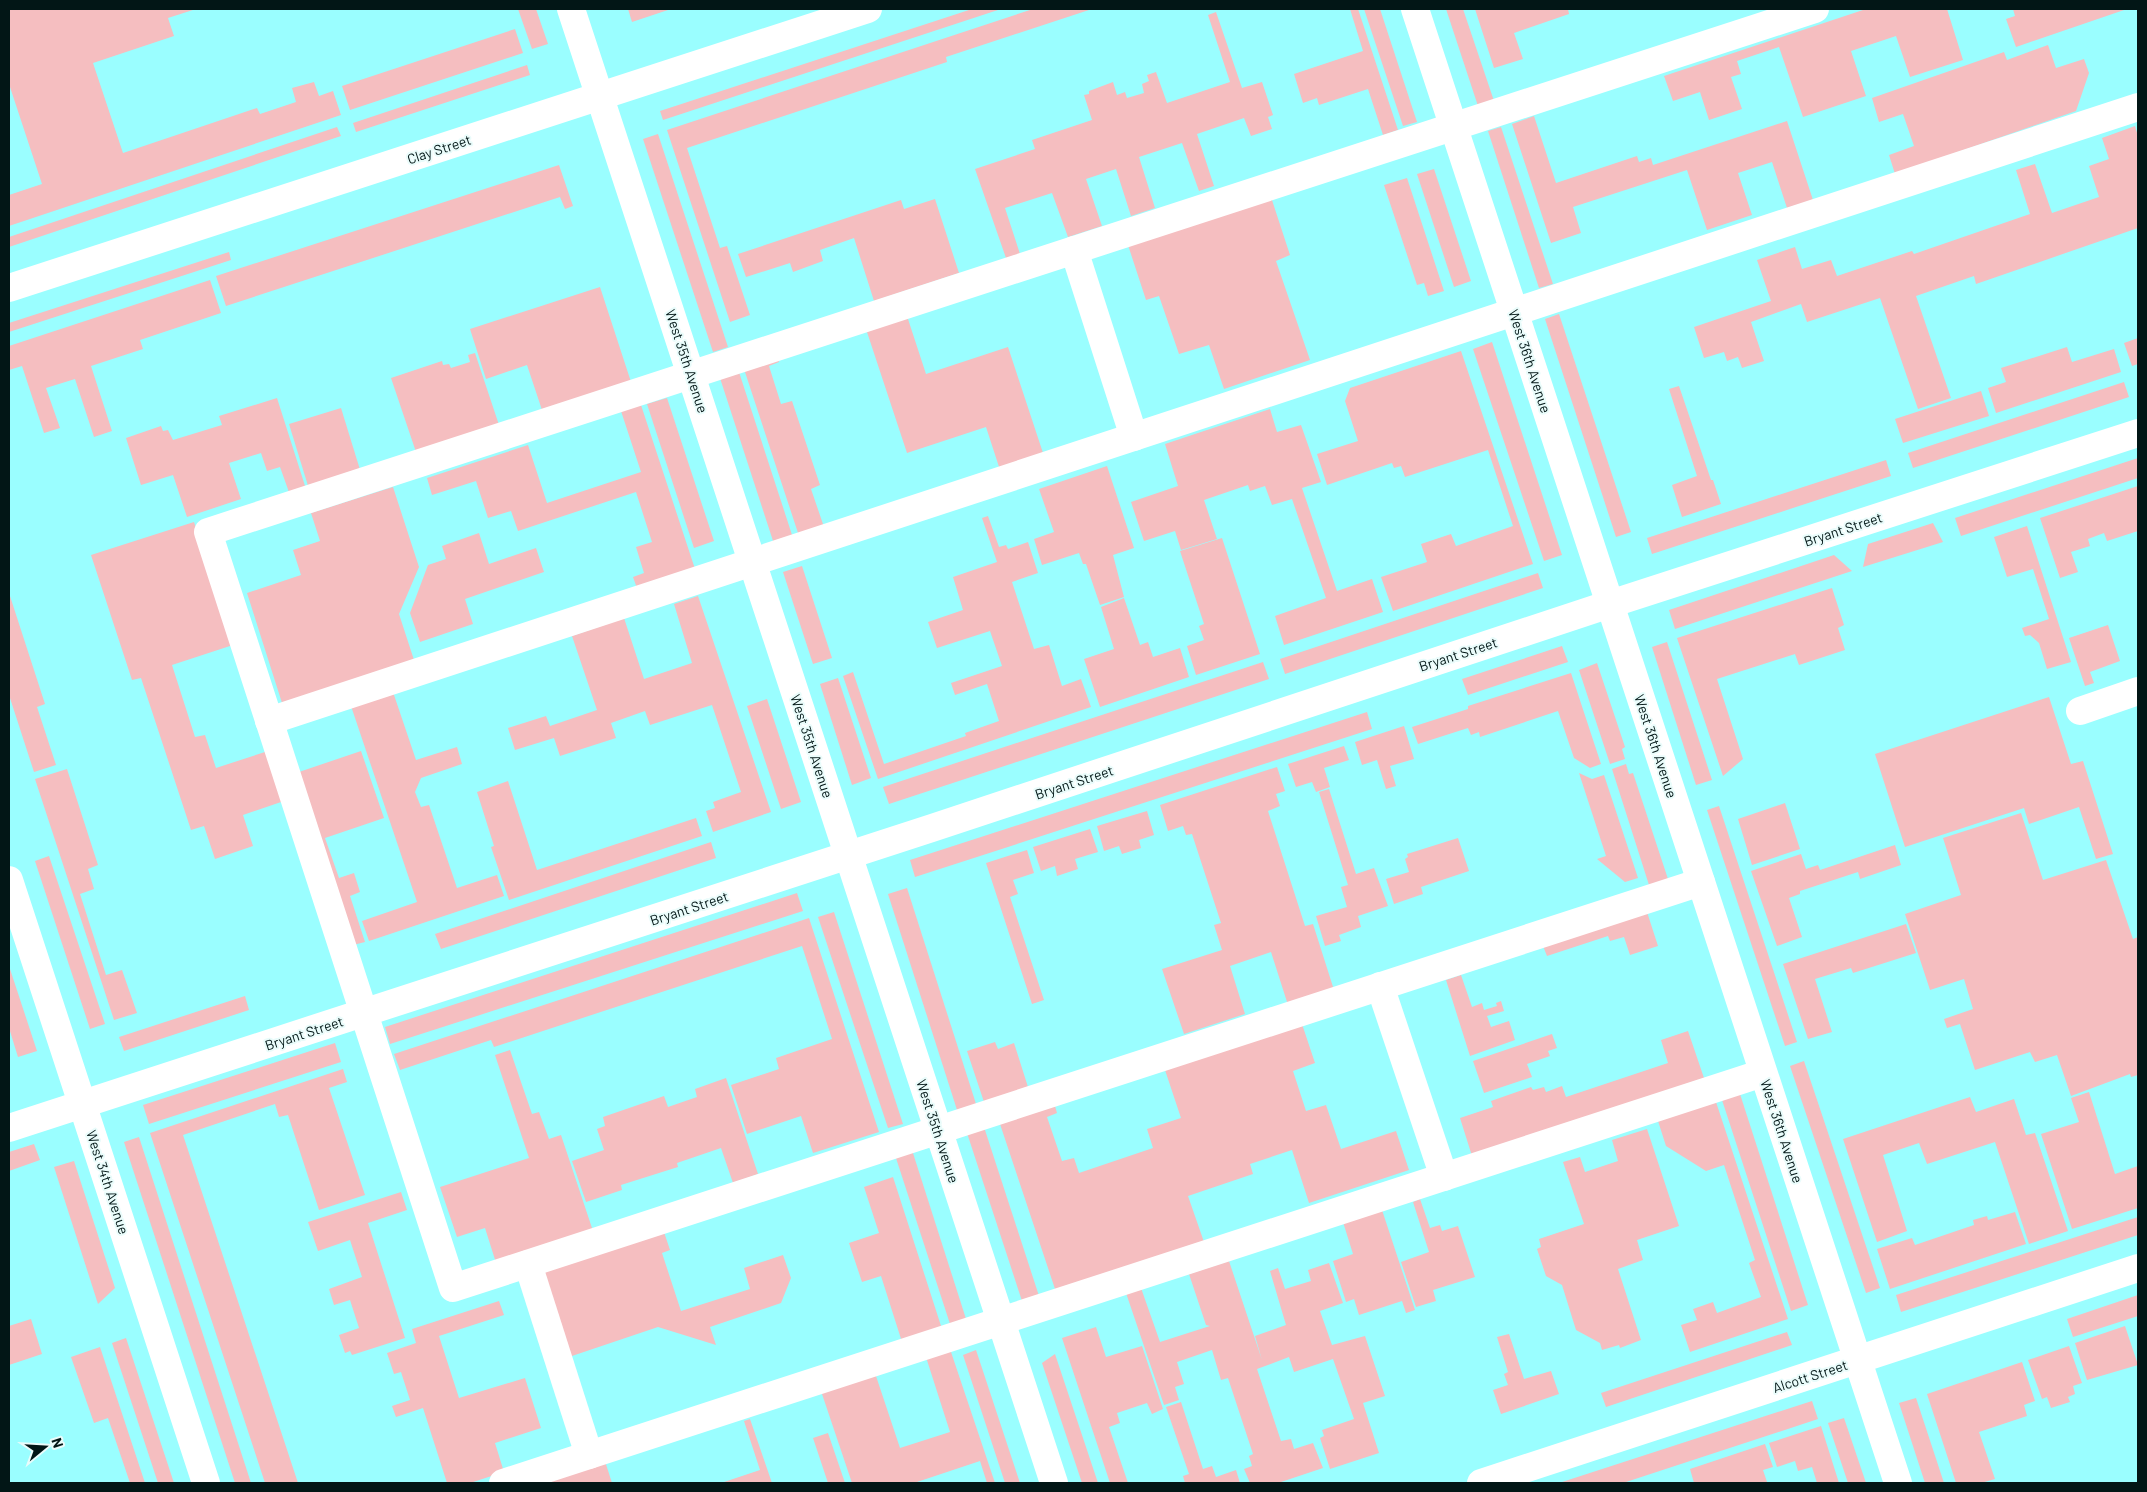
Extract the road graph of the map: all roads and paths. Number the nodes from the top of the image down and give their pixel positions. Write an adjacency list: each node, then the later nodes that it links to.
1 (571, 9): 5 (street, West 35th Avenue)
2 (868, 9): 5 (street, Clay Street)
3 (1415, 9): 7 (street, West 36th Avenue)
4 (1815, 9): 7 (street)
5 (601, 96): 9 (street, Clay Street); 11 (street, West 35th Avenue)
6 (2138, 107): 10 (street)
7 (1454, 126): 8 (street); 10 (street, West 36th Avenue)
8 (1074, 250): 11 (street); 13 (street)
9 (9, 288)
10 (1514, 312): 13 (street); 15 (street, West 36th Avenue)
11 (691, 374): 14 (street, West 35th Avenue); 18 (street)
12 (2138, 433): 15 (street, Bryant Street)
13 (1134, 437): 14 (street)
14 (752, 563): 18 (street); 19 (street, West 35th Avenue)
15 (1610, 604): 19 (street, Bryant Street); 21 (street, West 36th Avenue)
16 (2138, 691): 17 (street)
17 (2080, 711)
18 (270, 721): 23 (street)
19 (848, 855): 23 (street, Bryant Street); 27 (street, West 35th Avenue)
20 (9, 880): 25 (street, West 34th Avenue)
21 (1701, 882): 22 (street); 24 (street, West 36th Avenue)
22 (1380, 986): 27 (street); 28 (street)
23 (364, 1014): 25 (street, Bryant Street); 29 (street)
24 (1763, 1073): 28 (street); 32 (street, West 36th Avenue)
25 (82, 1104): 26 (street, Bryant Street); 34 (street, West 34th Avenue)
26 (9, 1128)
27 (938, 1131): 29 (street); 31 (street, West 35th Avenue)
28 (1444, 1177): 31 (street)
29 (528, 1264): 33 (street)
30 (2138, 1268): 32 (street, Alcott Street)
31 (1000, 1321): 33 (street); 36 (street, West 35th Avenue)
32 (1858, 1360): 37 (street, Alcott Street); 38 (street, West 36th Avenue)
33 (589, 1455): 35 (street)
34 (206, 1483)
35 (503, 1483)
36 (1054, 1483)
37 (1481, 1483)
38 (1898, 1483)

